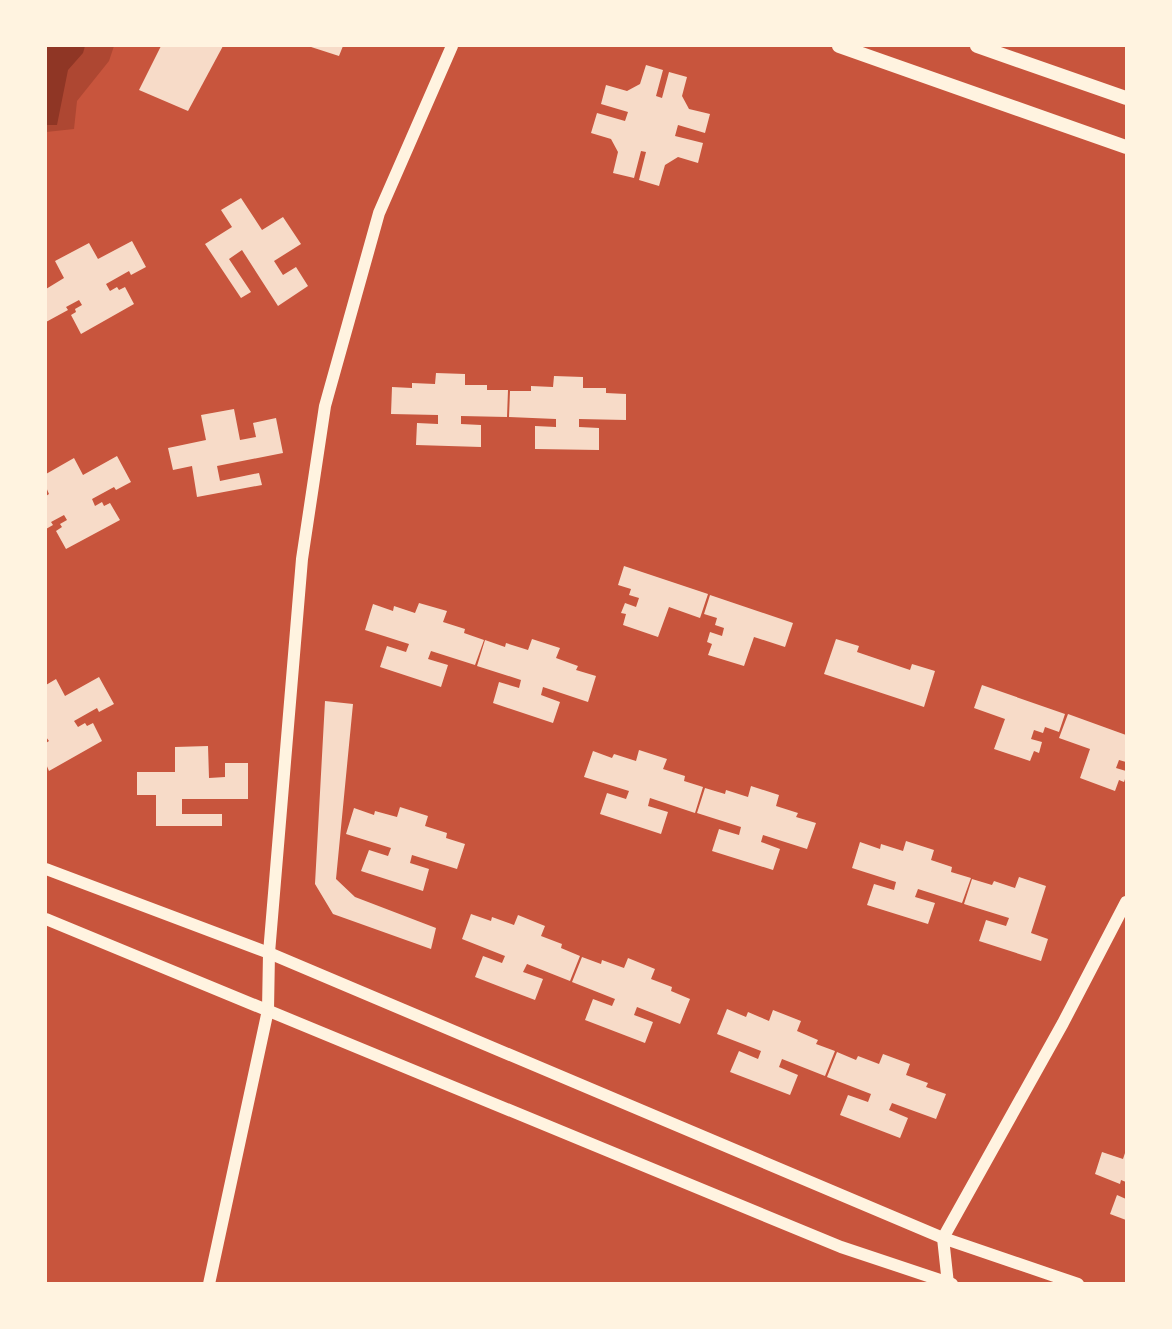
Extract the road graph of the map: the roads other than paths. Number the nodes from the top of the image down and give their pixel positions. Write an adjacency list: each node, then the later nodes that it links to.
1 (452, 46): 9 (street)
2 (839, 46): 5 (main road)
3 (977, 46): 4 (main road)
4 (1126, 98)
5 (1126, 147)
6 (46, 869): 9 (street)
7 (1126, 902): 11 (street)
8 (46, 919): 10 (street)
9 (269, 953): 10 (street); 11 (street)
10 (268, 1010): 12 (street); 13 (street)
11 (943, 1238): 13 (street); 14 (street)
12 (209, 1283)
13 (950, 1283)
14 (1078, 1283)

